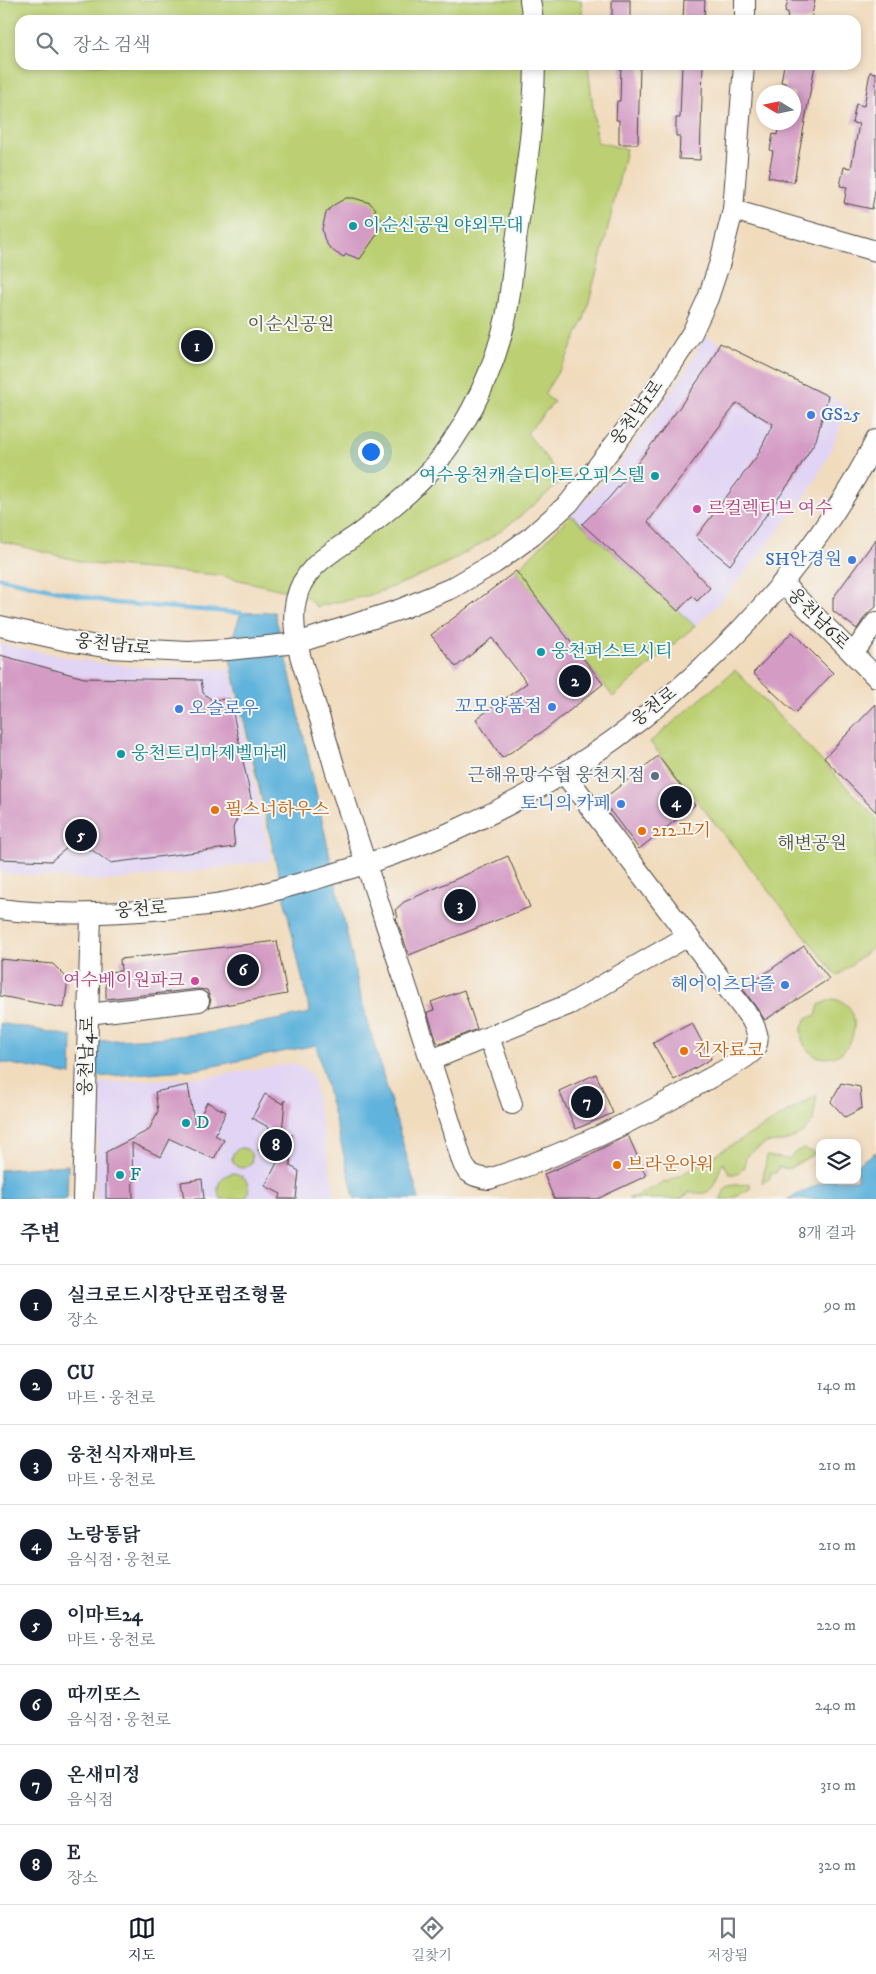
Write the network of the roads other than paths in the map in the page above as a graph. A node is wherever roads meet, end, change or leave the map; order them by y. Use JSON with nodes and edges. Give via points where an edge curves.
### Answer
{"nodes":[{"id":1,"x":530,"y":0,"type":"edge"},
{"id":2,"x":745,"y":0,"type":"edge"},
{"id":3,"x":532,"y":15,"type":"edge"},
{"id":4,"x":745,"y":15,"type":"edge"},
{"id":5,"x":535,"y":70,"type":"edge"},
{"id":6,"x":744,"y":70,"type":"edge"},
{"id":7,"x":733,"y":210,"type":"junction"},
{"id":8,"x":876,"y":251,"type":"edge"},
{"id":9,"x":876,"y":440,"type":"edge"},
{"id":10,"x":782,"y":583,"type":"junction"},
{"id":11,"x":876,"y":622,"type":"edge"},
{"id":12,"x":0,"y":626,"type":"edge"},
{"id":13,"x":292,"y":644,"type":"junction"},
{"id":14,"x":853,"y":654,"type":"junction"},
{"id":15,"x":876,"y":677,"type":"edge"},
{"id":16,"x":564,"y":773,"type":"junction"},
{"id":17,"x":356,"y":867,"type":"junction"},
{"id":18,"x":0,"y":908,"type":"edge"},
{"id":19,"x":91,"y":914,"type":"junction"},
{"id":20,"x":688,"y":936,"type":"junction"},
{"id":21,"x":199,"y":1001,"type":"dead end"},
{"id":22,"x":88,"y":1014,"type":"junction"},
{"id":23,"x":489,"y":1037,"type":"junction"},
{"id":24,"x":431,"y":1060,"type":"junction"},
{"id":25,"x":512,"y":1104,"type":"dead end"},
{"id":26,"x":82,"y":1199,"type":"edge"}],
"edges":[{"from":1,"to":3,"type":"street"},
{"from":2,"to":4,"type":"street"},
{"from":5,"to":13,"type":"street","via":[[533,115],[506,317],[476,402],[439,460],[410,491],[368,528],[319,561],[304,578],[296,596]]},
{"from":6,"to":7,"type":"street","name":"웅천남1로"},
{"from":7,"to":8,"type":"street"},
{"from":7,"to":13,"type":"street","name":"웅천남1로","via":[[720,262],[692,333],[649,400],[569,503],[495,563],[452,588],[401,609]]},
{"from":9,"to":10,"type":"street","name":"웅천로","via":[[837,507]]},
{"from":10,"to":14,"type":"street","name":"웅천남6로"},
{"from":10,"to":16,"type":"street","name":"웅천로","via":[[718,652],[671,695]]},
{"from":11,"to":14,"type":"street"},
{"from":12,"to":13,"type":"street","name":"웅천남1로","via":[[110,648],[188,652]]},
{"from":13,"to":17,"type":"street"},
{"from":14,"to":15,"type":"street","name":"웅천남6로"},
{"from":16,"to":17,"type":"street","name":"웅천로","via":[[459,829]]},
{"from":16,"to":20,"type":"street"},
{"from":17,"to":19,"type":"street","name":"웅천로","via":[[221,903]]},
{"from":17,"to":24,"type":"street"},
{"from":18,"to":19,"type":"street","name":"웅천로"},
{"from":19,"to":22,"type":"street","name":"웅천남4로"},
{"from":20,"to":23,"type":"street","via":[[570,1004]]},
{"from":20,"to":24,"type":"street","via":[[758,1033],[752,1051],[662,1105],[556,1154],[488,1180],[471,1175],[464,1168]]},
{"from":21,"to":22,"type":"street"},
{"from":22,"to":26,"type":"street","name":"웅천남4로"},
{"from":23,"to":24,"type":"street"},
{"from":23,"to":25,"type":"street"}]}
